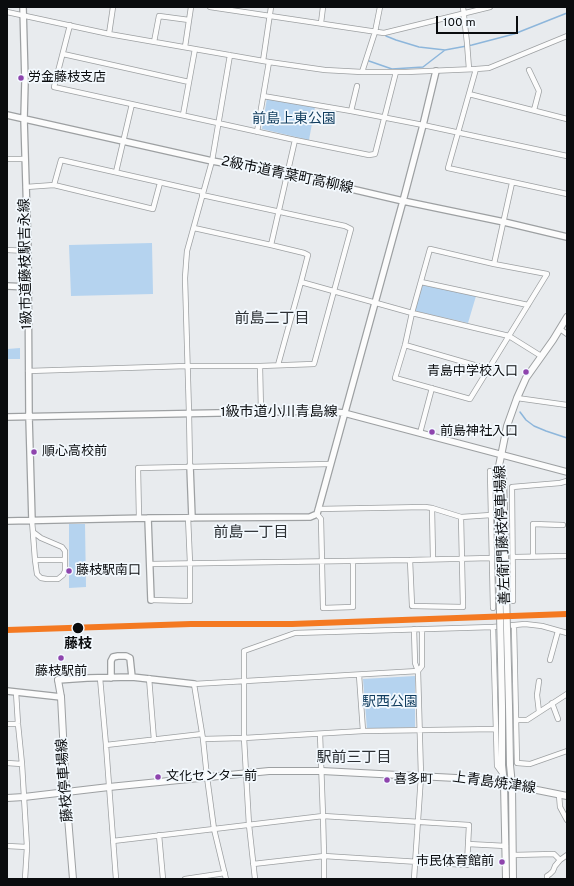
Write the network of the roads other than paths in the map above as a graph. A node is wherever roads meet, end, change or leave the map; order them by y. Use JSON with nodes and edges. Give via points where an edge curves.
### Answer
{"nodes":[{"id":1,"x":24,"y":7,"type":"edge"},
{"id":2,"x":113,"y":7,"type":"edge"},
{"id":3,"x":191,"y":7,"type":"edge"},
{"id":4,"x":210,"y":7,"type":"edge"},
{"id":5,"x":271,"y":7,"type":"edge"},
{"id":6,"x":323,"y":7,"type":"edge"},
{"id":7,"x":380,"y":7,"type":"edge"},
{"id":8,"x":463,"y":7,"type":"edge"},
{"id":9,"x":490,"y":7,"type":"edge"},
{"id":10,"x":7,"y":12,"type":"edge"},
{"id":11,"x":464,"y":13,"type":"junction"},
{"id":12,"x":23,"y":16,"type":"junction"},
{"id":13,"x":269,"y":16,"type":"junction"},
{"id":14,"x":189,"y":20,"type":"junction"},
{"id":15,"x":321,"y":24,"type":"junction"},
{"id":16,"x":70,"y":26,"type":"junction"},
{"id":17,"x":375,"y":32,"type":"junction"},
{"id":18,"x":109,"y":34,"type":"junction"},
{"id":19,"x":567,"y":36,"type":"edge"},
{"id":20,"x":154,"y":42,"type":"junction"},
{"id":21,"x":185,"y":47,"type":"junction"},
{"id":22,"x":195,"y":49,"type":"junction"},
{"id":23,"x":63,"y":54,"type":"junction"},
{"id":24,"x":230,"y":55,"type":"junction"},
{"id":25,"x":266,"y":62,"type":"junction"},
{"id":26,"x":469,"y":69,"type":"junction"},
{"id":27,"x":476,"y":69,"type":"junction"},
{"id":28,"x":529,"y":70,"type":"dead end"},
{"id":29,"x":436,"y":71,"type":"junction"},
{"id":30,"x":362,"y":72,"type":"junction"},
{"id":31,"x":396,"y":72,"type":"junction"},
{"id":32,"x":189,"y":82,"type":"junction"},
{"id":33,"x":356,"y":86,"type":"dead end"},
{"id":34,"x":469,"y":94,"type":"junction"},
{"id":35,"x":263,"y":96,"type":"junction"},
{"id":36,"x":132,"y":104,"type":"junction"},
{"id":37,"x":534,"y":110,"type":"junction"},
{"id":38,"x":351,"y":111,"type":"junction"},
{"id":39,"x":7,"y":115,"type":"edge"},
{"id":40,"x":183,"y":115,"type":"junction"},
{"id":41,"x":384,"y":117,"type":"junction"},
{"id":42,"x":24,"y":119,"type":"junction"},
{"id":43,"x":567,"y":119,"type":"edge"},
{"id":44,"x":219,"y":123,"type":"junction"},
{"id":45,"x":423,"y":125,"type":"junction"},
{"id":46,"x":257,"y":132,"type":"junction"},
{"id":47,"x":458,"y":132,"type":"junction"},
{"id":48,"x":123,"y":140,"type":"junction"},
{"id":49,"x":295,"y":140,"type":"junction"},
{"id":50,"x":567,"y":156,"type":"edge"},
{"id":51,"x":7,"y":159,"type":"edge"},
{"id":52,"x":25,"y":159,"type":"junction"},
{"id":53,"x":212,"y":161,"type":"junction"},
{"id":54,"x":116,"y":172,"type":"junction"},
{"id":55,"x":287,"y":174,"type":"junction"},
{"id":56,"x":160,"y":182,"type":"junction"},
{"id":57,"x":512,"y":183,"type":"junction"},
{"id":58,"x":54,"y":185,"type":"junction"},
{"id":59,"x":26,"y":187,"type":"junction"},
{"id":60,"x":203,"y":193,"type":"junction"},
{"id":61,"x":567,"y":194,"type":"edge"},
{"id":62,"x":403,"y":201,"type":"junction"},
{"id":63,"x":278,"y":211,"type":"junction"},
{"id":64,"x":504,"y":222,"type":"junction"},
{"id":65,"x":194,"y":228,"type":"junction"},
{"id":66,"x":567,"y":237,"type":"edge"},
{"id":67,"x":271,"y":245,"type":"junction"},
{"id":68,"x":7,"y":250,"type":"edge"},
{"id":69,"x":28,"y":251,"type":"junction"},
{"id":70,"x":494,"y":264,"type":"junction"},
{"id":71,"x":301,"y":282,"type":"junction"},
{"id":72,"x":421,"y":282,"type":"junction"},
{"id":73,"x":7,"y":286,"type":"edge"},
{"id":74,"x":28,"y":287,"type":"junction"},
{"id":75,"x":334,"y":291,"type":"junction"},
{"id":76,"x":374,"y":303,"type":"junction"},
{"id":77,"x":528,"y":305,"type":"junction"},
{"id":78,"x":412,"y":313,"type":"junction"},
{"id":79,"x":567,"y":317,"type":"edge"},
{"id":80,"x":560,"y":329,"type":"junction"},
{"id":81,"x":567,"y":334,"type":"edge"},
{"id":82,"x":509,"y":336,"type":"junction"},
{"id":83,"x":405,"y":346,"type":"junction"},
{"id":84,"x":541,"y":356,"type":"junction"},
{"id":85,"x":278,"y":365,"type":"junction"},
{"id":86,"x":187,"y":366,"type":"junction"},
{"id":87,"x":260,"y":366,"type":"junction"},
{"id":88,"x":488,"y":369,"type":"junction"},
{"id":89,"x":28,"y":371,"type":"junction"},
{"id":90,"x":432,"y":388,"type":"junction"},
{"id":91,"x":516,"y":398,"type":"junction"},
{"id":92,"x":567,"y":405,"type":"edge"},
{"id":93,"x":261,"y":412,"type":"junction"},
{"id":94,"x":189,"y":413,"type":"junction"},
{"id":95,"x":344,"y":413,"type":"junction"},
{"id":96,"x":7,"y":417,"type":"edge"},
{"id":97,"x":29,"y":417,"type":"junction"},
{"id":98,"x":420,"y":433,"type":"junction"},
{"id":99,"x":500,"y":454,"type":"junction"},
{"id":100,"x":330,"y":464,"type":"junction"},
{"id":101,"x":190,"y":466,"type":"junction"},
{"id":102,"x":490,"y":471,"type":"dead end"},
{"id":103,"x":567,"y":472,"type":"edge"},
{"id":104,"x":567,"y":480,"type":"edge"},
{"id":105,"x":432,"y":508,"type":"junction"},
{"id":106,"x":318,"y":511,"type":"junction"},
{"id":107,"x":491,"y":515,"type":"junction"},
{"id":108,"x":461,"y":516,"type":"junction"},
{"id":109,"x":139,"y":518,"type":"junction"},
{"id":110,"x":148,"y":518,"type":"junction"},
{"id":111,"x":190,"y":518,"type":"junction"},
{"id":112,"x":7,"y":521,"type":"edge"},
{"id":113,"x":32,"y":521,"type":"junction"},
{"id":114,"x":563,"y":524,"type":"dead end"},
{"id":115,"x":567,"y":556,"type":"edge"},
{"id":116,"x":515,"y":557,"type":"dead end"},
{"id":117,"x":533,"y":557,"type":"junction"},
{"id":118,"x":491,"y":558,"type":"junction"},
{"id":119,"x":433,"y":559,"type":"junction"},
{"id":120,"x":462,"y":559,"type":"junction"},
{"id":121,"x":35,"y":560,"type":"junction"},
{"id":122,"x":65,"y":560,"type":"junction"},
{"id":123,"x":410,"y":560,"type":"junction"},
{"id":124,"x":353,"y":561,"type":"junction"},
{"id":125,"x":321,"y":562,"type":"junction"},
{"id":126,"x":190,"y":563,"type":"junction"},
{"id":127,"x":150,"y":564,"type":"junction"},
{"id":128,"x":151,"y":600,"type":"joint"},
{"id":129,"x":513,"y":601,"type":"dead end"},
{"id":130,"x":493,"y":608,"type":"dead end"},
{"id":131,"x":514,"y":626,"type":"junction"},
{"id":132,"x":493,"y":627,"type":"junction"},
{"id":133,"x":414,"y":629,"type":"junction"},
{"id":134,"x":422,"y":629,"type":"junction"},
{"id":135,"x":558,"y":630,"type":"junction"},
{"id":136,"x":567,"y":633,"type":"edge"},
{"id":137,"x":550,"y":660,"type":"dead end"},
{"id":138,"x":418,"y":671,"type":"junction"},
{"id":139,"x":359,"y":675,"type":"junction"},
{"id":140,"x":132,"y":677,"type":"junction"},
{"id":141,"x":100,"y":678,"type":"junction"},
{"id":142,"x":111,"y":678,"type":"junction"},
{"id":143,"x":149,"y":678,"type":"junction"},
{"id":144,"x":58,"y":680,"type":"joint"},
{"id":145,"x":244,"y":681,"type":"junction"},
{"id":146,"x":539,"y":681,"type":"dead end"},
{"id":147,"x":194,"y":684,"type":"junction"},
{"id":148,"x":7,"y":691,"type":"edge"},
{"id":149,"x":16,"y":692,"type":"junction"},
{"id":150,"x":567,"y":694,"type":"edge"},
{"id":151,"x":61,"y":697,"type":"junction"},
{"id":152,"x":552,"y":703,"type":"junction"},
{"id":153,"x":505,"y":706,"type":"junction"},
{"id":154,"x":538,"y":712,"type":"junction"},
{"id":155,"x":558,"y":719,"type":"dead end"},
{"id":156,"x":516,"y":720,"type":"junction"},
{"id":157,"x":7,"y":724,"type":"edge"},
{"id":158,"x":18,"y":724,"type":"junction"},
{"id":159,"x":496,"y":729,"type":"junction"},
{"id":160,"x":420,"y":730,"type":"junction"},
{"id":161,"x":363,"y":731,"type":"junction"},
{"id":162,"x":320,"y":734,"type":"junction"},
{"id":163,"x":203,"y":737,"type":"junction"},
{"id":164,"x":244,"y":738,"type":"junction"},
{"id":165,"x":154,"y":740,"type":"junction"},
{"id":166,"x":106,"y":745,"type":"junction"},
{"id":167,"x":567,"y":751,"type":"edge"},
{"id":168,"x":7,"y":763,"type":"edge"},
{"id":169,"x":22,"y":764,"type":"junction"},
{"id":170,"x":322,"y":771,"type":"junction"},
{"id":171,"x":246,"y":773,"type":"junction"},
{"id":172,"x":503,"y":775,"type":"junction"},
{"id":173,"x":421,"y":776,"type":"junction"},
{"id":174,"x":207,"y":777,"type":"junction"},
{"id":175,"x":504,"y":784,"type":"junction"},
{"id":176,"x":512,"y":785,"type":"junction"},
{"id":177,"x":109,"y":787,"type":"junction"},
{"id":178,"x":66,"y":793,"type":"junction"},
{"id":179,"x":559,"y":795,"type":"junction"},
{"id":180,"x":567,"y":796,"type":"edge"},
{"id":181,"x":24,"y":797,"type":"junction"},
{"id":182,"x":7,"y":798,"type":"edge"},
{"id":183,"x":323,"y":816,"type":"junction"},
{"id":184,"x":567,"y":820,"type":"edge"},
{"id":185,"x":418,"y":821,"type":"junction"},
{"id":186,"x":250,"y":825,"type":"junction"},
{"id":187,"x":214,"y":829,"type":"junction"},
{"id":188,"x":159,"y":836,"type":"junction"},
{"id":189,"x":113,"y":841,"type":"junction"},
{"id":190,"x":468,"y":844,"type":"junction"},
{"id":191,"x":7,"y":846,"type":"edge"},
{"id":192,"x":506,"y":846,"type":"junction"},
{"id":193,"x":27,"y":847,"type":"junction"},
{"id":194,"x":513,"y":855,"type":"junction"},
{"id":195,"x":567,"y":855,"type":"edge"},
{"id":196,"x":324,"y":856,"type":"junction"},
{"id":197,"x":560,"y":860,"type":"junction"},
{"id":198,"x":416,"y":861,"type":"junction"},
{"id":199,"x":253,"y":864,"type":"junction"},
{"id":200,"x":225,"y":873,"type":"junction"},
{"id":201,"x":25,"y":879,"type":"edge"},
{"id":202,"x":73,"y":879,"type":"edge"},
{"id":203,"x":116,"y":879,"type":"edge"},
{"id":204,"x":163,"y":879,"type":"edge"},
{"id":205,"x":185,"y":879,"type":"edge"},
{"id":206,"x":226,"y":879,"type":"edge"},
{"id":207,"x":255,"y":879,"type":"edge"},
{"id":208,"x":324,"y":879,"type":"edge"},
{"id":209,"x":414,"y":879,"type":"edge"},
{"id":210,"x":506,"y":879,"type":"edge"},
{"id":211,"x":513,"y":879,"type":"edge"},
{"id":212,"x":547,"y":879,"type":"edge"}],
"edges":[{"from":1,"to":12,"type":"street","name":"1級市道藤枝駅吉永線"},
{"from":2,"to":18,"type":"street"},
{"from":3,"to":14,"type":"street"},
{"from":4,"to":13,"type":"street"},
{"from":5,"to":13,"type":"street"},
{"from":6,"to":15,"type":"street"},
{"from":7,"to":17,"type":"street"},
{"from":8,"to":11,"type":"street"},
{"from":9,"to":11,"type":"street"},
{"from":10,"to":12,"type":"street"},
{"from":11,"to":17,"type":"street","via":[[384,33]]},
{"from":11,"to":26,"type":"street"},
{"from":12,"to":16,"type":"street"},
{"from":12,"to":42,"type":"street","name":"1級市道藤枝駅吉永線"},
{"from":13,"to":15,"type":"street"},
{"from":13,"to":25,"type":"street"},
{"from":14,"to":20,"type":"street","via":[[159,16]]},
{"from":14,"to":21,"type":"street"},
{"from":15,"to":17,"type":"street"},
{"from":16,"to":18,"type":"street"},
{"from":16,"to":23,"type":"street"},
{"from":17,"to":30,"type":"street"},
{"from":18,"to":20,"type":"street"},
{"from":19,"to":27,"type":"street","via":[[489,68]]},
{"from":20,"to":21,"type":"street"},
{"from":21,"to":22,"type":"street"},
{"from":22,"to":24,"type":"street"},
{"from":22,"to":32,"type":"street"},
{"from":23,"to":32,"type":"street"},
{"from":23,"to":36,"type":"street","via":[[54,87]]},
{"from":24,"to":25,"type":"street"},
{"from":24,"to":44,"type":"street"},
{"from":25,"to":30,"type":"street"},
{"from":25,"to":35,"type":"street"},
{"from":26,"to":27,"type":"street"},
{"from":26,"to":29,"type":"street"},
{"from":27,"to":34,"type":"street"},
{"from":28,"to":37,"type":"street","via":[[539,92]]},
{"from":29,"to":31,"type":"street"},
{"from":29,"to":45,"type":"street"},
{"from":30,"to":31,"type":"street"},
{"from":31,"to":41,"type":"street"},
{"from":32,"to":40,"type":"street"},
{"from":33,"to":38,"type":"street"},
{"from":34,"to":37,"type":"street"},
{"from":34,"to":47,"type":"street"},
{"from":35,"to":38,"type":"street"},
{"from":35,"to":46,"type":"street"},
{"from":36,"to":40,"type":"street"},
{"from":36,"to":48,"type":"street"},
{"from":37,"to":43,"type":"street"},
{"from":38,"to":41,"type":"street"},
{"from":39,"to":42,"type":"street","name":"2級市道青葉町高柳線"},
{"from":40,"to":44,"type":"street"},
{"from":41,"to":45,"type":"street"},
{"from":41,"to":49,"type":"street","via":[[375,154],[369,155]]},
{"from":42,"to":48,"type":"street","name":"2級市道青葉町高柳線"},
{"from":42,"to":52,"type":"street","name":"1級市道藤枝駅吉永線"},
{"from":44,"to":46,"type":"street"},
{"from":44,"to":53,"type":"street"},
{"from":45,"to":47,"type":"street"},
{"from":45,"to":62,"type":"street"},
{"from":46,"to":49,"type":"street"},
{"from":47,"to":50,"type":"street"},
{"from":47,"to":57,"type":"street","via":[[448,168]]},
{"from":48,"to":53,"type":"street","name":"2級市道青葉町高柳線"},
{"from":48,"to":54,"type":"street"},
{"from":49,"to":55,"type":"street"},
{"from":51,"to":52,"type":"street"},
{"from":52,"to":59,"type":"street","name":"1級市道藤枝駅吉永線"},
{"from":53,"to":55,"type":"street","name":"2級市道青葉町高柳線"},
{"from":53,"to":60,"type":"street"},
{"from":54,"to":56,"type":"street"},
{"from":54,"to":58,"type":"street","via":[[61,160]]},
{"from":55,"to":62,"type":"street","name":"2級市道青葉町高柳線"},
{"from":55,"to":63,"type":"street"},
{"from":56,"to":58,"type":"street","via":[[153,209]]},
{"from":56,"to":60,"type":"street"},
{"from":57,"to":61,"type":"street"},
{"from":57,"to":64,"type":"street"},
{"from":58,"to":59,"type":"street"},
{"from":59,"to":69,"type":"street","name":"1級市道藤枝駅吉永線"},
{"from":60,"to":63,"type":"street"},
{"from":60,"to":65,"type":"street"},
{"from":62,"to":64,"type":"street","name":"2級市道青葉町高柳線"},
{"from":62,"to":76,"type":"street"},
{"from":63,"to":67,"type":"street"},
{"from":63,"to":75,"type":"street","via":[[351,229]]},
{"from":64,"to":66,"type":"street","name":"2級市道青葉町高柳線"},
{"from":64,"to":70,"type":"street"},
{"from":65,"to":67,"type":"street"},
{"from":65,"to":86,"type":"street","via":[[187,251],[185,278]]},
{"from":67,"to":71,"type":"street","via":[[308,255]]},
{"from":68,"to":69,"type":"street"},
{"from":69,"to":74,"type":"street","name":"1級市道藤枝駅吉永線"},
{"from":70,"to":72,"type":"street","via":[[430,249]]},
{"from":70,"to":77,"type":"street","via":[[547,274]]},
{"from":71,"to":75,"type":"street"},
{"from":71,"to":85,"type":"street"},
{"from":72,"to":77,"type":"street"},
{"from":72,"to":78,"type":"street"},
{"from":73,"to":74,"type":"street"},
{"from":74,"to":89,"type":"street","name":"1級市道藤枝駅吉永線"},
{"from":75,"to":76,"type":"street"},
{"from":75,"to":85,"type":"street","via":[[314,364]]},
{"from":76,"to":78,"type":"street"},
{"from":76,"to":95,"type":"street"},
{"from":77,"to":82,"type":"street"},
{"from":78,"to":82,"type":"street"},
{"from":78,"to":83,"type":"street"},
{"from":79,"to":80,"type":"main road","name":"善左衛門藤枝停車場線"},
{"from":80,"to":81,"type":"street"},
{"from":80,"to":84,"type":"main road","name":"善左衛門藤枝停車場線"},
{"from":82,"to":84,"type":"street"},
{"from":82,"to":88,"type":"street"},
{"from":83,"to":88,"type":"street"},
{"from":83,"to":90,"type":"street","via":[[395,378]]},
{"from":84,"to":91,"type":"main road","name":"善左衛門藤枝停車場線"},
{"from":85,"to":87,"type":"street"},
{"from":86,"to":87,"type":"street"},
{"from":86,"to":89,"type":"street"},
{"from":86,"to":94,"type":"street"},
{"from":87,"to":93,"type":"street"},
{"from":88,"to":90,"type":"street","via":[[470,399]]},
{"from":89,"to":97,"type":"street","name":"1級市道藤枝駅吉永線"},
{"from":90,"to":98,"type":"street"},
{"from":91,"to":92,"type":"street"},
{"from":91,"to":99,"type":"main road","name":"善左衛門藤枝停車場線"},
{"from":93,"to":94,"type":"street","name":"1級市道小川青島線"},
{"from":93,"to":95,"type":"street","name":"1級市道小川青島線"},
{"from":94,"to":97,"type":"street","name":"1級市道小川青島線"},
{"from":94,"to":101,"type":"street"},
{"from":95,"to":98,"type":"street","name":"1級市道小川青島線"},
{"from":95,"to":100,"type":"street"},
{"from":96,"to":97,"type":"street","name":"1級市道小川青島線"},
{"from":97,"to":113,"type":"street","name":"1級市道藤枝駅吉永線"},
{"from":98,"to":99,"type":"street","name":"1級市道小川青島線"},
{"from":99,"to":103,"type":"street","name":"1級市道小川青島線"},
{"from":99,"to":153,"type":"main road","name":"善左衛門藤枝停車場線","bridge":true},
{"from":100,"to":101,"type":"street"},
{"from":100,"to":106,"type":"street"},
{"from":101,"to":109,"type":"street","via":[[138,468]]},
{"from":101,"to":111,"type":"street"},
{"from":102,"to":107,"type":"street"},
{"from":104,"to":129,"type":"street","via":[[560,483],[512,487]]},
{"from":105,"to":106,"type":"street"},
{"from":105,"to":108,"type":"street"},
{"from":105,"to":119,"type":"street"},
{"from":106,"to":111,"type":"street","via":[[310,517]]},
{"from":106,"to":125,"type":"street"},
{"from":107,"to":108,"type":"street"},
{"from":107,"to":118,"type":"street"},
{"from":108,"to":120,"type":"street"},
{"from":109,"to":110,"type":"street"},
{"from":109,"to":113,"type":"street"},
{"from":110,"to":111,"type":"street"},
{"from":110,"to":127,"type":"street"},
{"from":111,"to":126,"type":"street"},
{"from":112,"to":113,"type":"street"},
{"from":113,"to":121,"type":"street","name":"1級市道藤枝駅吉永線"},
{"from":113,"to":122,"type":"street","name":"1級市道藤枝駅吉永線","via":[[33,532],[62,547],[65,551]]},
{"from":114,"to":117,"type":"street","via":[[533,524]]},
{"from":115,"to":117,"type":"street"},
{"from":116,"to":117,"type":"street"},
{"from":118,"to":120,"type":"street"},
{"from":118,"to":130,"type":"street"},
{"from":119,"to":120,"type":"street"},
{"from":119,"to":123,"type":"street"},
{"from":120,"to":123,"type":"street","via":[[463,608],[412,606]]},
{"from":121,"to":122,"type":"street"},
{"from":121,"to":122,"type":"street","name":"1級市道藤枝駅吉永線","via":[[37,574],[41,578],[52,580],[63,575]]},
{"from":123,"to":124,"type":"street"},
{"from":124,"to":125,"type":"street"},
{"from":124,"to":125,"type":"street","via":[[354,607],[323,608]]},
{"from":125,"to":126,"type":"street"},
{"from":126,"to":127,"type":"street"},
{"from":126,"to":128,"type":"street","via":[[190,601]]},
{"from":127,"to":128,"type":"street"},
{"from":131,"to":132,"type":"street"},
{"from":131,"to":135,"type":"street","via":[[526,624]]},
{"from":131,"to":156,"type":"street"},
{"from":132,"to":134,"type":"street"},
{"from":132,"to":159,"type":"street"},
{"from":133,"to":134,"type":"street"},
{"from":133,"to":138,"type":"street"},
{"from":133,"to":145,"type":"street","via":[[295,633],[244,651]]},
{"from":134,"to":138,"type":"street","via":[[422,666]]},
{"from":135,"to":136,"type":"street"},
{"from":135,"to":137,"type":"street"},
{"from":138,"to":139,"type":"street"},
{"from":138,"to":160,"type":"street"},
{"from":139,"to":145,"type":"street"},
{"from":139,"to":161,"type":"street"},
{"from":140,"to":142,"type":"street"},
{"from":140,"to":142,"type":"street","via":[[130,658],[118,656],[113,657],[111,661]]},
{"from":140,"to":143,"type":"street"},
{"from":141,"to":142,"type":"street"},
{"from":141,"to":144,"type":"street"},
{"from":141,"to":166,"type":"street"},
{"from":143,"to":147,"type":"street"},
{"from":143,"to":165,"type":"street"},
{"from":144,"to":151,"type":"main road","name":"藤枝停車場線"},
{"from":145,"to":147,"type":"street"},
{"from":145,"to":164,"type":"street"},
{"from":146,"to":154,"type":"street"},
{"from":147,"to":163,"type":"street"},
{"from":148,"to":149,"type":"street"},
{"from":149,"to":151,"type":"street"},
{"from":149,"to":158,"type":"street"},
{"from":150,"to":152,"type":"street"},
{"from":151,"to":178,"type":"main road","name":"藤枝停車場線"},
{"from":152,"to":154,"type":"street"},
{"from":152,"to":155,"type":"street"},
{"from":153,"to":172,"type":"main road","name":"善左衛門藤枝停車場線"},
{"from":153,"to":176,"type":"main road","name":"善左衛門藤枝停車場線"},
{"from":154,"to":156,"type":"street","via":[[527,720]]},
{"from":156,"to":167,"type":"street","via":[[517,764],[530,764]]},
{"from":157,"to":158,"type":"street"},
{"from":158,"to":169,"type":"street"},
{"from":159,"to":160,"type":"street"},
{"from":159,"to":172,"type":"street","via":[[497,766]]},
{"from":160,"to":161,"type":"street"},
{"from":160,"to":173,"type":"street"},
{"from":161,"to":162,"type":"street"},
{"from":162,"to":164,"type":"street"},
{"from":162,"to":170,"type":"street"},
{"from":163,"to":164,"type":"street"},
{"from":163,"to":165,"type":"street"},
{"from":163,"to":174,"type":"street"},
{"from":164,"to":171,"type":"street"},
{"from":165,"to":166,"type":"street"},
{"from":166,"to":177,"type":"street"},
{"from":168,"to":169,"type":"street"},
{"from":169,"to":181,"type":"street"},
{"from":170,"to":171,"type":"main road","name":"上青島焼津線"},
{"from":170,"to":173,"type":"main road","name":"上青島焼津線"},
{"from":170,"to":183,"type":"street"},
{"from":171,"to":174,"type":"main road","name":"上青島焼津線"},
{"from":171,"to":186,"type":"street"},
{"from":172,"to":175,"type":"main road","name":"善左衛門藤枝停車場線"},
{"from":173,"to":175,"type":"main road","name":"上青島焼津線","via":[[475,779]]},
{"from":173,"to":185,"type":"street"},
{"from":174,"to":177,"type":"main road","name":"上青島焼津線"},
{"from":174,"to":187,"type":"street"},
{"from":175,"to":176,"type":"main road","name":"上青島焼津線"},
{"from":175,"to":192,"type":"main road","name":"善左衛門藤枝停車場線"},
{"from":176,"to":179,"type":"main road","name":"上青島焼津線"},
{"from":176,"to":194,"type":"main road","name":"善左衛門藤枝停車場線"},
{"from":177,"to":178,"type":"main road","name":"上青島焼津線"},
{"from":177,"to":189,"type":"street"},
{"from":178,"to":181,"type":"main road","name":"上青島焼津線"},
{"from":178,"to":202,"type":"main road","name":"藤枝停車場線"},
{"from":179,"to":180,"type":"main road","name":"上青島焼津線"},
{"from":179,"to":184,"type":"street","via":[[560,807]]},
{"from":181,"to":182,"type":"main road","name":"上青島焼津線"},
{"from":181,"to":193,"type":"street"},
{"from":183,"to":185,"type":"street"},
{"from":183,"to":186,"type":"street"},
{"from":183,"to":196,"type":"street"},
{"from":185,"to":190,"type":"street","via":[[469,825]]},
{"from":185,"to":198,"type":"street"},
{"from":186,"to":187,"type":"street"},
{"from":186,"to":199,"type":"street"},
{"from":187,"to":188,"type":"street"},
{"from":187,"to":200,"type":"street"},
{"from":188,"to":189,"type":"street"},
{"from":188,"to":204,"type":"street"},
{"from":189,"to":203,"type":"street"},
{"from":190,"to":192,"type":"street"},
{"from":190,"to":198,"type":"street","via":[[467,865]]},
{"from":191,"to":193,"type":"street"},
{"from":192,"to":210,"type":"main road","name":"善左衛門藤枝停車場線"},
{"from":193,"to":201,"type":"street"},
{"from":194,"to":197,"type":"street","via":[[554,854]]},
{"from":194,"to":211,"type":"main road","name":"善左衛門藤枝停車場線"},
{"from":195,"to":197,"type":"street"},
{"from":196,"to":198,"type":"street"},
{"from":196,"to":199,"type":"street"},
{"from":196,"to":208,"type":"street"},
{"from":197,"to":212,"type":"street"},
{"from":198,"to":209,"type":"street"},
{"from":199,"to":207,"type":"street"},
{"from":200,"to":205,"type":"street"},
{"from":200,"to":206,"type":"street"}]}
